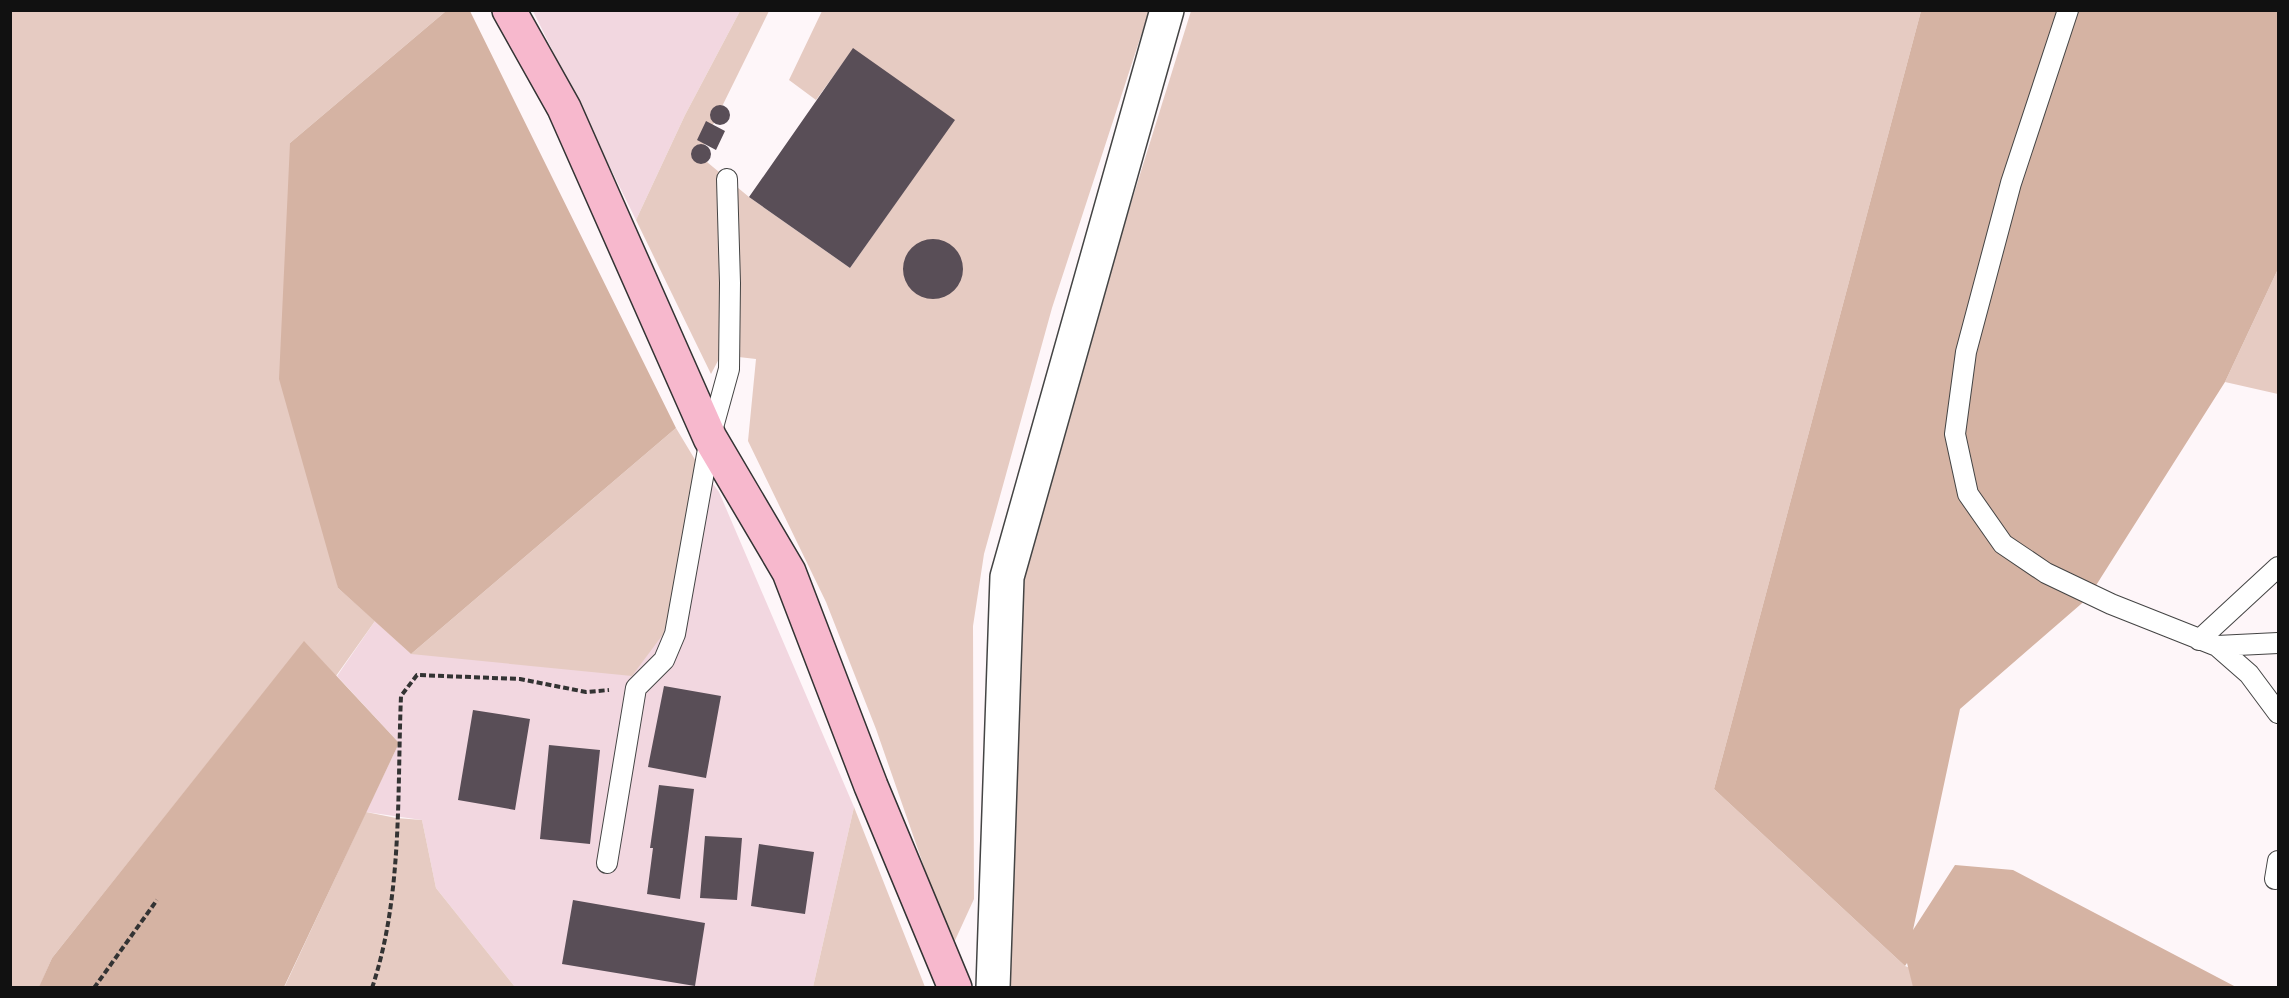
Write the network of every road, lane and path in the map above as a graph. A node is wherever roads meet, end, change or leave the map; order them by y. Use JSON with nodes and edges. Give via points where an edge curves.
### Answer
{"nodes":[{"id":1,"x":508,"y":10,"type":"edge"},
{"id":2,"x":1167,"y":10,"type":"edge"},
{"id":3,"x":2068,"y":10,"type":"edge"},
{"id":4,"x":727,"y":179,"type":"dead end"},
{"id":5,"x":710,"y":438,"type":"junction"},
{"id":6,"x":2278,"y":567,"type":"edge"},
{"id":7,"x":2208,"y":643,"type":"junction"},
{"id":8,"x":2278,"y":643,"type":"edge"},
{"id":9,"x":636,"y":688,"type":"junction"},
{"id":10,"x":2278,"y":713,"type":"edge"},
{"id":11,"x":607,"y":862,"type":"dead end"},
{"id":12,"x":157,"y":900,"type":"dead end"},
{"id":13,"x":93,"y":987,"type":"edge"},
{"id":14,"x":372,"y":987,"type":"edge"},
{"id":15,"x":955,"y":987,"type":"edge"},
{"id":16,"x":993,"y":987,"type":"edge"}],
"edges":[{"from":1,"to":5,"type":"street","via":[[564,108]]},
{"from":2,"to":16,"type":"street","via":[[1007,577]]},
{"from":3,"to":7,"type":"lane","via":[[2012,183],[1966,352],[1955,434],[1968,494],[2003,544],[2046,573],[2110,604]]},
{"from":4,"to":5,"type":"lane","via":[[729,369]]},
{"from":5,"to":9,"type":"lane","via":[[675,634],[664,660]]},
{"from":5,"to":15,"type":"street","via":[[789,572],[871,786]]},
{"from":6,"to":7,"type":"lane"},
{"from":7,"to":8,"type":"lane"},
{"from":7,"to":10,"type":"lane","via":[[2249,674]]},
{"from":9,"to":11,"type":"lane"},
{"from":9,"to":14,"type":"path","via":[[586,692],[520,679],[417,675],[401,696],[395,873],[381,958]]},
{"from":12,"to":13,"type":"path"}]}
